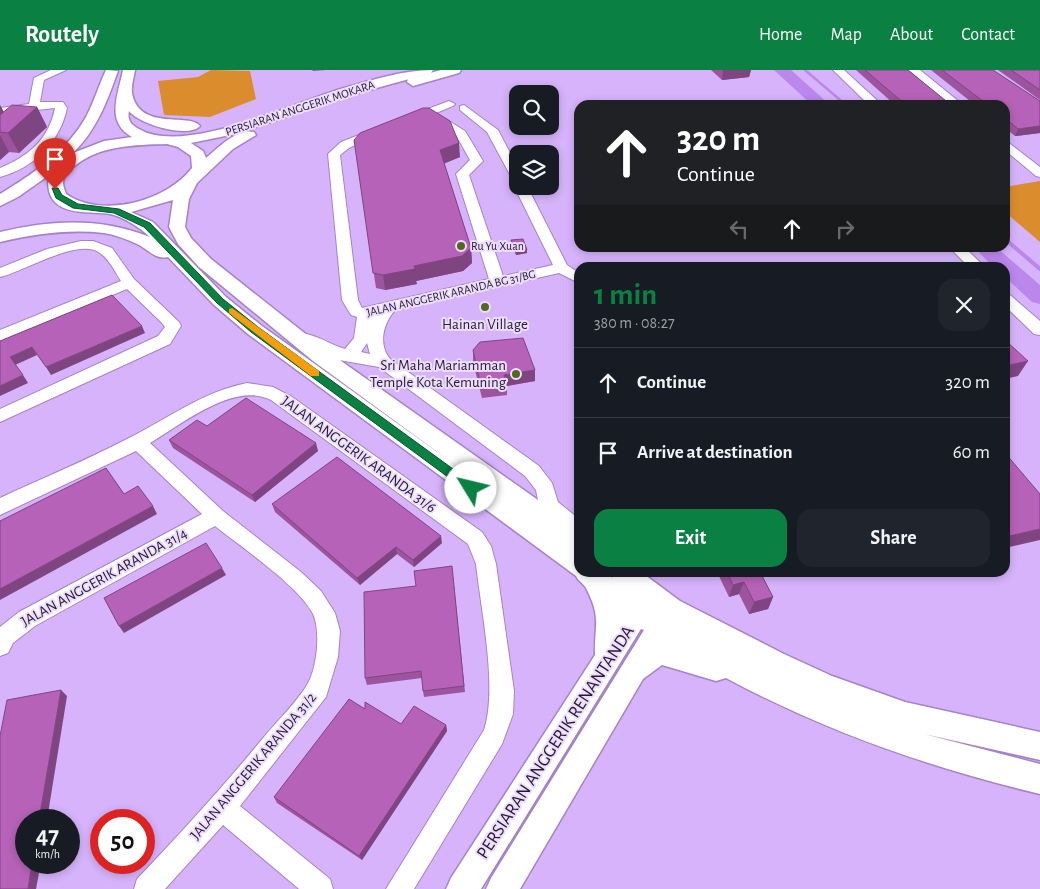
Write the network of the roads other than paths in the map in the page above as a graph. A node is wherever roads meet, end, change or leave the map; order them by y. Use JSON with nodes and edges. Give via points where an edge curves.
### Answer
{"nodes":[{"id":1,"x":61,"y":70,"type":"edge"},
{"id":2,"x":112,"y":70,"type":"edge"},
{"id":3,"x":129,"y":70,"type":"edge"},
{"id":4,"x":427,"y":70,"type":"edge"},
{"id":5,"x":455,"y":70,"type":"edge"},
{"id":6,"x":838,"y":70,"type":"edge"},
{"id":7,"x":913,"y":70,"type":"edge"},
{"id":8,"x":125,"y":92,"type":"junction"},
{"id":9,"x":340,"y":94,"type":"junction"},
{"id":10,"x":871,"y":100,"type":"edge"},
{"id":11,"x":951,"y":100,"type":"edge"},
{"id":12,"x":34,"y":104,"type":"junction"},
{"id":13,"x":0,"y":111,"type":"edge"},
{"id":14,"x":426,"y":112,"type":"junction"},
{"id":15,"x":148,"y":139,"type":"junction"},
{"id":16,"x":172,"y":141,"type":"junction"},
{"id":17,"x":1010,"y":148,"type":"edge"},
{"id":18,"x":76,"y":158,"type":"junction"},
{"id":19,"x":506,"y":158,"type":"junction"},
{"id":20,"x":477,"y":161,"type":"junction"},
{"id":21,"x":509,"y":164,"type":"edge"},
{"id":22,"x":1040,"y":172,"type":"edge"},
{"id":23,"x":0,"y":173,"type":"edge"},
{"id":24,"x":59,"y":174,"type":"junction"},
{"id":25,"x":194,"y":178,"type":"junction"},
{"id":26,"x":524,"y":195,"type":"edge"},
{"id":27,"x":0,"y":201,"type":"edge"},
{"id":28,"x":89,"y":210,"type":"junction"},
{"id":29,"x":116,"y":211,"type":"junction"},
{"id":30,"x":0,"y":212,"type":"edge"},
{"id":31,"x":0,"y":228,"type":"edge"},
{"id":32,"x":0,"y":237,"type":"edge"},
{"id":33,"x":961,"y":252,"type":"edge"},
{"id":34,"x":972,"y":262,"type":"edge"},
{"id":35,"x":561,"y":268,"type":"junction"},
{"id":36,"x":188,"y":270,"type":"junction"},
{"id":37,"x":0,"y":273,"type":"edge"},
{"id":38,"x":574,"y":275,"type":"edge"},
{"id":39,"x":497,"y":281,"type":"junction"},
{"id":40,"x":130,"y":283,"type":"junction"},
{"id":41,"x":1010,"y":303,"type":"edge"},
{"id":42,"x":390,"y":306,"type":"junction"},
{"id":43,"x":364,"y":313,"type":"junction"},
{"id":44,"x":1040,"y":330,"type":"edge"},
{"id":45,"x":292,"y":332,"type":"junction"},
{"id":46,"x":0,"y":336,"type":"edge"},
{"id":47,"x":345,"y":356,"type":"junction"},
{"id":48,"x":384,"y":363,"type":"junction"},
{"id":49,"x":0,"y":416,"type":"edge"},
{"id":50,"x":138,"y":442,"type":"junction"},
{"id":51,"x":0,"y":507,"type":"edge"},
{"id":52,"x":216,"y":516,"type":"junction"},
{"id":53,"x":574,"y":527,"type":"edge"},
{"id":54,"x":574,"y":538,"type":"edge"},
{"id":55,"x":574,"y":563,"type":"edge"},
{"id":56,"x":589,"y":577,"type":"edge"},
{"id":57,"x":595,"y":577,"type":"edge"},
{"id":58,"x":626,"y":577,"type":"edge"},
{"id":59,"x":654,"y":610,"type":"junction"},
{"id":60,"x":0,"y":646,"type":"edge"},
{"id":61,"x":619,"y":666,"type":"junction"},
{"id":62,"x":762,"y":684,"type":"junction"},
{"id":63,"x":1040,"y":746,"type":"edge"},
{"id":64,"x":1040,"y":779,"type":"edge"},
{"id":65,"x":222,"y":808,"type":"junction"},
{"id":66,"x":147,"y":889,"type":"edge"},
{"id":67,"x":320,"y":889,"type":"edge"},
{"id":68,"x":399,"y":889,"type":"edge"},
{"id":69,"x":462,"y":889,"type":"edge"},
{"id":70,"x":502,"y":889,"type":"edge"}],
"edges":[{"from":1,"to":12,"type":"street","via":[[39,78]]},
{"from":2,"to":18,"type":"main road","via":[[103,121]]},
{"from":2,"to":27,"type":"main road","via":[[91,122],[77,141]]},
{"from":3,"to":8,"type":"main road"},
{"from":4,"to":9,"type":"main road","name":"PERSIARAN ANGGERIK MOKARA"},
{"from":5,"to":25,"type":"main road","name":"PERSIARAN ANGGERIK MOKARA","via":[[313,111],[246,137],[222,150]]},
{"from":6,"to":10,"type":"street"},
{"from":7,"to":11,"type":"street"},
{"from":8,"to":9,"type":"main road","via":[[129,106],[147,119],[199,127],[231,123]]},
{"from":8,"to":15,"type":"main road","via":[[120,116],[122,122],[135,134]]},
{"from":9,"to":16,"type":"main road","name":"PERSIARAN ANGGERIK MOKARA","via":[[224,132]]},
{"from":12,"to":13,"type":"street"},
{"from":12,"to":23,"type":"street","via":[[61,106],[49,142],[26,161]]},
{"from":14,"to":19,"type":"street","name":"JALAN ANGGERIK ARANDA BG 31/BG","via":[[449,104],[454,108],[464,108],[492,130]]},
{"from":14,"to":20,"type":"street","via":[[461,133]]},
{"from":14,"to":43,"type":"street","name":"JALAN ANGGERIK ARANDA BG 31/BG","via":[[344,145],[334,154],[350,300],[356,312]]},
{"from":15,"to":16,"type":"main road"},
{"from":15,"to":18,"type":"main road","via":[[110,144]]},
{"from":16,"to":25,"type":"main road","via":[[198,154],[201,161]]},
{"from":17,"to":22,"type":"street"},
{"from":18,"to":24,"type":"main road"},
{"from":19,"to":20,"type":"street"},
{"from":19,"to":21,"type":"street"},
{"from":20,"to":39,"type":"street","via":[[462,174]]},
{"from":24,"to":28,"type":"main road","via":[[55,189],[59,196],[76,207]]},
{"from":24,"to":30,"type":"main road"},
{"from":25,"to":29,"type":"main road","via":[[170,196],[154,203]]},
{"from":25,"to":45,"type":"main road","via":[[181,199],[176,220],[179,233],[212,269]]},
{"from":26,"to":35,"type":"street"},
{"from":28,"to":29,"type":"main road"},
{"from":28,"to":31,"type":"main road","via":[[37,216]]},
{"from":29,"to":36,"type":"main road","via":[[147,225]]},
{"from":32,"to":36,"type":"main road","via":[[61,227],[113,231],[143,240]]},
{"from":33,"to":34,"type":"street"},
{"from":35,"to":38,"type":"street"},
{"from":35,"to":39,"type":"street","name":"JALAN ANGGERIK ARANDA BG 31/BG"},
{"from":36,"to":55,"type":"main road","via":[[255,330]]},
{"from":37,"to":40,"type":"street","via":[[72,246],[86,244],[108,252]]},
{"from":39,"to":42,"type":"street","name":"JALAN ANGGERIK ARANDA BG 31/BG"},
{"from":40,"to":46,"type":"street"},
{"from":40,"to":49,"type":"street","via":[[172,326],[164,340]]},
{"from":41,"to":44,"type":"street"},
{"from":42,"to":43,"type":"street","name":"JALAN ANGGERIK ARANDA BG 31/BG"},
{"from":42,"to":48,"type":"street","via":[[382,314],[376,332],[376,351]]},
{"from":43,"to":47,"type":"street","via":[[366,325],[361,343]]},
{"from":45,"to":47,"type":"street"},
{"from":45,"to":54,"type":"main road","via":[[354,381]]},
{"from":47,"to":48,"type":"street"},
{"from":48,"to":53,"type":"street","via":[[532,471],[545,488],[549,505]]},
{"from":50,"to":51,"type":"street","name":"JALAN ANGGERIK ARANDA 31/6"},
{"from":50,"to":52,"type":"street","name":"JALAN ANGGERIK ARANDA 31/2"},
{"from":50,"to":68,"type":"street","name":"JALAN ANGGERIK ARANDA 31/6","via":[[216,399],[246,389],[262,389],[286,401],[466,531],[481,546],[502,691],[501,714],[494,736]]},
{"from":52,"to":60,"type":"street","name":"JALAN ANGGERIK ARANDA 31/4","via":[[26,619],[5,636]]},
{"from":52,"to":65,"type":"street","name":"JALAN ANGGERIK ARANDA 31/2","via":[[314,597],[324,613],[328,631],[327,657],[318,689]]},
{"from":56,"to":61,"type":"main road","via":[[611,614]]},
{"from":57,"to":59,"type":"main road"},
{"from":58,"to":59,"type":"main road"},
{"from":59,"to":61,"type":"main road"},
{"from":59,"to":62,"type":"main road"},
{"from":59,"to":63,"type":"main road","via":[[825,686],[905,716]]},
{"from":61,"to":62,"type":"main road","via":[[662,653]]},
{"from":61,"to":69,"type":"main road","name":"PERSIARAN ANGGERIK RENANTANDA"},
{"from":61,"to":70,"type":"main road"},
{"from":62,"to":64,"type":"main road","via":[[884,736],[946,757]]},
{"from":65,"to":66,"type":"street","name":"JALAN ANGGERIK ARANDA 31/2"},
{"from":65,"to":67,"type":"street"}]}
